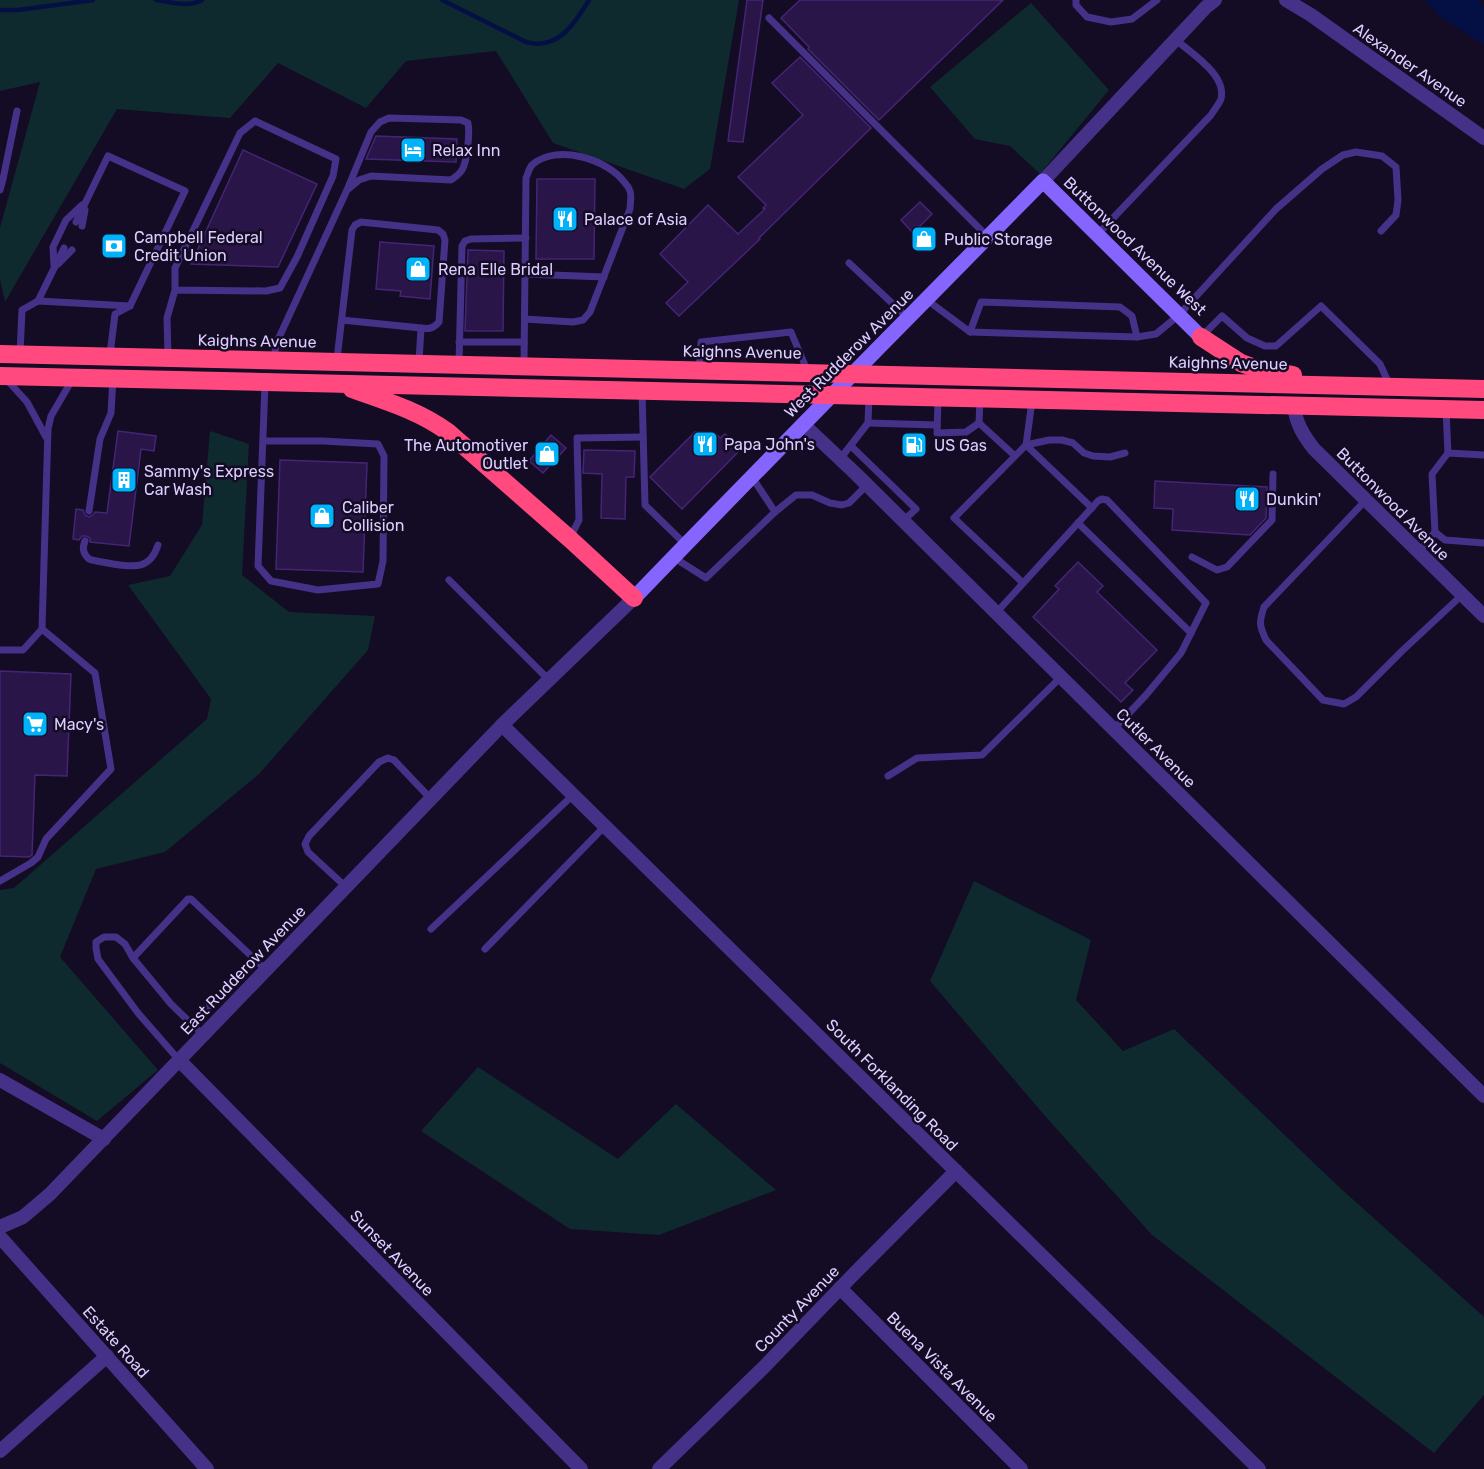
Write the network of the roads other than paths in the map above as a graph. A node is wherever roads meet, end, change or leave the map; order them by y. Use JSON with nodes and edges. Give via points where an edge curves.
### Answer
{"nodes":[{"id":1,"x":1076,"y":0,"type":"edge"},
{"id":2,"x":1156,"y":0,"type":"edge"},
{"id":3,"x":1215,"y":0,"type":"edge"},
{"id":4,"x":1286,"y":0,"type":"edge"},
{"id":5,"x":769,"y":18,"type":"dead end"},
{"id":6,"x":1176,"y":40,"type":"junction"},
{"id":7,"x":17,"y":111,"type":"dead end"},
{"id":8,"x":1484,"y":138,"type":"edge"},
{"id":9,"x":1043,"y":181,"type":"junction"},
{"id":10,"x":0,"y":190,"type":"edge"},
{"id":11,"x":347,"y":190,"type":"junction"},
{"id":12,"x":86,"y":202,"type":"junction"},
{"id":13,"x":79,"y":224,"type":"dead end"},
{"id":14,"x":1381,"y":231,"type":"dead end"},
{"id":15,"x":1097,"y":235,"type":"junction"},
{"id":16,"x":988,"y":237,"type":"junction"},
{"id":17,"x":526,"y":238,"type":"junction"},
{"id":18,"x":68,"y":249,"type":"dead end"},
{"id":19,"x":849,"y":263,"type":"dead end"},
{"id":20,"x":54,"y":268,"type":"junction"},
{"id":21,"x":525,"y":274,"type":"junction"},
{"id":22,"x":604,"y":278,"type":"junction"},
{"id":23,"x":175,"y":290,"type":"junction"},
{"id":24,"x":926,"y":300,"type":"junction"},
{"id":25,"x":38,"y":301,"type":"junction"},
{"id":26,"x":130,"y":306,"type":"junction"},
{"id":27,"x":1179,"y":315,"type":"junction"},
{"id":28,"x":908,"y":318,"type":"junction"},
{"id":29,"x":525,"y":319,"type":"junction"},
{"id":30,"x":342,"y":320,"type":"junction"},
{"id":31,"x":421,"y":328,"type":"junction"},
{"id":32,"x":970,"y":332,"type":"junction"},
{"id":33,"x":1137,"y":337,"type":"junction"},
{"id":34,"x":1202,"y":337,"type":"junction"},
{"id":35,"x":459,"y":342,"type":"junction"},
{"id":36,"x":524,"y":342,"type":"junction"},
{"id":37,"x":0,"y":354,"type":"edge"},
{"id":38,"x":20,"y":354,"type":"junction"},
{"id":39,"x":110,"y":357,"type":"junction"},
{"id":40,"x":169,"y":358,"type":"junction"},
{"id":41,"x":273,"y":360,"type":"junction"},
{"id":42,"x":337,"y":362,"type":"junction"},
{"id":43,"x":419,"y":364,"type":"junction"},
{"id":44,"x":459,"y":365,"type":"junction"},
{"id":45,"x":524,"y":367,"type":"junction"},
{"id":46,"x":699,"y":370,"type":"junction"},
{"id":47,"x":808,"y":373,"type":"junction"},
{"id":48,"x":853,"y":374,"type":"junction"},
{"id":49,"x":2,"y":376,"type":"edge"},
{"id":50,"x":73,"y":377,"type":"junction"},
{"id":51,"x":113,"y":378,"type":"junction"},
{"id":52,"x":266,"y":382,"type":"junction"},
{"id":53,"x":333,"y":383,"type":"junction"},
{"id":54,"x":1354,"y":386,"type":"junction"},
{"id":55,"x":1390,"y":387,"type":"junction"},
{"id":56,"x":1484,"y":389,"type":"edge"},
{"id":57,"x":642,"y":390,"type":"junction"},
{"id":58,"x":832,"y":394,"type":"junction"},
{"id":59,"x":869,"y":395,"type":"junction"},
{"id":60,"x":938,"y":397,"type":"junction"},
{"id":61,"x":980,"y":398,"type":"junction"},
{"id":62,"x":1032,"y":399,"type":"junction"},
{"id":63,"x":1294,"y":406,"type":"junction"},
{"id":64,"x":1446,"y":410,"type":"junction"},
{"id":65,"x":1484,"y":410,"type":"edge"},
{"id":66,"x":868,"y":423,"type":"junction"},
{"id":67,"x":979,"y":423,"type":"junction"},
{"id":68,"x":803,"y":424,"type":"junction"},
{"id":69,"x":937,"y":425,"type":"junction"},
{"id":70,"x":643,"y":437,"type":"junction"},
{"id":71,"x":47,"y":440,"type":"junction"},
{"id":72,"x":263,"y":441,"type":"junction"},
{"id":73,"x":1026,"y":445,"type":"junction"},
{"id":74,"x":851,"y":446,"type":"junction"},
{"id":75,"x":1125,"y":453,"type":"dead end"},
{"id":76,"x":1448,"y":453,"type":"junction"},
{"id":77,"x":1484,"y":455,"type":"edge"},
{"id":78,"x":1015,"y":456,"type":"junction"},
{"id":79,"x":840,"y":459,"type":"junction"},
{"id":80,"x":1273,"y":474,"type":"dead end"},
{"id":81,"x":752,"y":477,"type":"junction"},
{"id":82,"x":867,"y":485,"type":"junction"},
{"id":83,"x":1366,"y":500,"type":"junction"},
{"id":84,"x":1092,"y":508,"type":"junction"},
{"id":85,"x":89,"y":511,"type":"dead end"},
{"id":86,"x":775,"y":512,"type":"junction"},
{"id":87,"x":903,"y":521,"type":"junction"},
{"id":88,"x":1078,"y":523,"type":"junction"},
{"id":89,"x":1435,"y":532,"type":"junction"},
{"id":90,"x":570,"y":538,"type":"junction"},
{"id":91,"x":86,"y":541,"type":"dead end"},
{"id":92,"x":1484,"y":543,"type":"edge"},
{"id":93,"x":158,"y":545,"type":"dead end"},
{"id":94,"x":686,"y":545,"type":"junction"},
{"id":95,"x":1419,"y":552,"type":"junction"},
{"id":96,"x":1192,"y":556,"type":"dead end"},
{"id":97,"x":673,"y":557,"type":"junction"},
{"id":98,"x":449,"y":580,"type":"dead end"},
{"id":99,"x":1023,"y":584,"type":"junction"},
{"id":100,"x":1462,"y":595,"type":"junction"},
{"id":101,"x":634,"y":598,"type":"junction"},
{"id":102,"x":996,"y":613,"type":"junction"},
{"id":103,"x":1484,"y":616,"type":"edge"},
{"id":104,"x":42,"y":629,"type":"junction"},
{"id":105,"x":1191,"y":633,"type":"junction"},
{"id":106,"x":0,"y":650,"type":"edge"},
{"id":107,"x":1061,"y":677,"type":"junction"},
{"id":108,"x":549,"y":680,"type":"junction"},
{"id":109,"x":502,"y":725,"type":"junction"},
{"id":110,"x":1114,"y":729,"type":"junction"},
{"id":111,"x":888,"y":776,"type":"dead end"},
{"id":112,"x":573,"y":795,"type":"junction"},
{"id":113,"x":431,"y":799,"type":"junction"},
{"id":114,"x":605,"y":826,"type":"junction"},
{"id":115,"x":0,"y":881,"type":"edge"},
{"id":116,"x":346,"y":887,"type":"junction"},
{"id":117,"x":431,"y":929,"type":"dead end"},
{"id":118,"x":485,"y":949,"type":"dead end"},
{"id":119,"x":133,"y":958,"type":"junction"},
{"id":120,"x":261,"y":965,"type":"junction"},
{"id":121,"x":192,"y":1024,"type":"junction"},
{"id":122,"x":203,"y":1035,"type":"junction"},
{"id":123,"x":179,"y":1060,"type":"junction"},
{"id":124,"x":0,"y":1080,"type":"edge"},
{"id":125,"x":1484,"y":1096,"type":"edge"},
{"id":126,"x":104,"y":1138,"type":"junction"},
{"id":127,"x":957,"y":1171,"type":"junction"},
{"id":128,"x":0,"y":1227,"type":"edge"},
{"id":129,"x":0,"y":1237,"type":"edge"},
{"id":130,"x":840,"y":1288,"type":"junction"},
{"id":131,"x":107,"y":1356,"type":"junction"},
{"id":132,"x":0,"y":1451,"type":"edge"},
{"id":133,"x":207,"y":1469,"type":"edge"},
{"id":134,"x":580,"y":1469,"type":"edge"},
{"id":135,"x":659,"y":1469,"type":"edge"},
{"id":136,"x":1021,"y":1469,"type":"edge"},
{"id":137,"x":1259,"y":1469,"type":"edge"}],
"edges":[{"from":1,"to":2,"type":"lane","via":[[1087,17],[1111,22],[1132,19]]},
{"from":3,"to":6,"type":"street","name":"West Rudderow Avenue"},
{"from":4,"to":8,"type":"street","name":"Alexander Avenue"},
{"from":5,"to":16,"type":"lane"},
{"from":6,"to":9,"type":"street","name":"West Rudderow Avenue"},
{"from":6,"to":15,"type":"lane","via":[[1215,73],[1222,90],[1220,101]]},
{"from":7,"to":10,"type":"lane"},
{"from":9,"to":15,"type":"street","name":"Buttonwood Avenue West"},
{"from":9,"to":16,"type":"street","name":"West Rudderow Avenue"},
{"from":11,"to":11,"type":"lane","via":[[358,180],[371,176],[450,180],[464,168],[468,123],[389,118],[380,122],[371,132]]},
{"from":11,"to":41,"type":"lane","via":[[276,344]]},
{"from":12,"to":13,"type":"lane"},
{"from":12,"to":20,"type":"lane","via":[[66,220],[53,247]]},
{"from":12,"to":26,"type":"lane","via":[[108,156],[185,191]]},
{"from":14,"to":27,"type":"lane","via":[[1396,214],[1396,167],[1382,156],[1356,152],[1343,155],[1276,209]]},
{"from":15,"to":27,"type":"street","name":"Buttonwood Avenue West"},
{"from":16,"to":24,"type":"street","name":"West Rudderow Avenue"},
{"from":17,"to":21,"type":"lane"},
{"from":17,"to":22,"type":"lane","via":[[526,178],[531,166],[562,155],[603,164],[631,191],[630,209]]},
{"from":17,"to":35,"type":"lane","via":[[465,241]]},
{"from":18,"to":20,"type":"lane"},
{"from":19,"to":28,"type":"lane"},
{"from":20,"to":25,"type":"lane"},
{"from":21,"to":22,"type":"lane"},
{"from":21,"to":29,"type":"lane"},
{"from":22,"to":29,"type":"lane","via":[[583,320]]},
{"from":23,"to":23,"type":"lane","via":[[175,268],[240,133],[255,121],[336,159],[333,176],[280,288]]},
{"from":23,"to":40,"type":"lane","via":[[167,318]]},
{"from":24,"to":28,"type":"street","name":"West Rudderow Avenue"},
{"from":24,"to":32,"type":"lane"},
{"from":25,"to":26,"type":"lane"},
{"from":25,"to":38,"type":"lane","via":[[22,310]]},
{"from":26,"to":39,"type":"lane","via":[[115,314]]},
{"from":27,"to":33,"type":"lane","via":[[1156,334]]},
{"from":27,"to":34,"type":"street","name":"Buttonwood Avenue West"},
{"from":28,"to":48,"type":"street","name":"West Rudderow Avenue"},
{"from":29,"to":36,"type":"lane"},
{"from":30,"to":31,"type":"lane"},
{"from":30,"to":31,"type":"lane","via":[[351,230],[355,225],[361,222],[438,230],[445,240],[439,322],[430,329]]},
{"from":30,"to":42,"type":"lane"},
{"from":31,"to":43,"type":"lane"},
{"from":32,"to":33,"type":"lane"},
{"from":32,"to":33,"type":"lane","via":[[981,302],[1120,307],[1132,316]]},
{"from":34,"to":54,"type":"highway","via":[[1252,367]]},
{"from":34,"to":55,"type":"lane","via":[[1222,316],[1247,338],[1276,346],[1322,306],[1380,364]]},
{"from":35,"to":36,"type":"lane"},
{"from":35,"to":44,"type":"lane"},
{"from":36,"to":45,"type":"lane"},
{"from":37,"to":38,"type":"highway","name":"Kaighns Avenue"},
{"from":38,"to":39,"type":"highway","name":"Kaighns Avenue"},
{"from":39,"to":40,"type":"highway","name":"Kaighns Avenue"},
{"from":40,"to":41,"type":"highway","name":"Kaighns Avenue"},
{"from":41,"to":42,"type":"highway","name":"Kaighns Avenue"},
{"from":42,"to":43,"type":"highway","name":"Kaighns Avenue"},
{"from":43,"to":44,"type":"highway","name":"Kaighns Avenue"},
{"from":44,"to":45,"type":"highway","name":"Kaighns Avenue"},
{"from":45,"to":46,"type":"highway","name":"Kaighns Avenue"},
{"from":46,"to":47,"type":"highway","name":"Kaighns Avenue"},
{"from":46,"to":47,"type":"lane","via":[[701,342],[791,332]]},
{"from":47,"to":48,"type":"highway","name":"Kaighns Avenue"},
{"from":48,"to":54,"type":"highway","name":"Kaighns Avenue"},
{"from":48,"to":58,"type":"street","name":"West Rudderow Avenue"},
{"from":49,"to":50,"type":"highway"},
{"from":49,"to":71,"type":"lane","via":[[27,402]]},
{"from":50,"to":51,"type":"highway"},
{"from":50,"to":71,"type":"lane","via":[[51,416]]},
{"from":51,"to":52,"type":"highway"},
{"from":51,"to":85,"type":"lane","via":[[111,413],[100,439]]},
{"from":52,"to":53,"type":"highway"},
{"from":52,"to":72,"type":"lane"},
{"from":53,"to":57,"type":"highway"},
{"from":53,"to":90,"type":"highway","via":[[408,408],[435,423]]},
{"from":54,"to":55,"type":"highway","name":"Kaighns Avenue"},
{"from":55,"to":56,"type":"highway","name":"Kaighns Avenue"},
{"from":57,"to":58,"type":"highway"},
{"from":57,"to":70,"type":"lane"},
{"from":58,"to":59,"type":"highway"},
{"from":58,"to":68,"type":"street","name":"West Rudderow Avenue"},
{"from":59,"to":60,"type":"highway"},
{"from":59,"to":66,"type":"lane"},
{"from":60,"to":61,"type":"highway"},
{"from":60,"to":69,"type":"lane"},
{"from":61,"to":62,"type":"highway"},
{"from":61,"to":67,"type":"lane"},
{"from":62,"to":63,"type":"highway"},
{"from":62,"to":73,"type":"lane"},
{"from":63,"to":64,"type":"highway"},
{"from":63,"to":83,"type":"street","name":"Buttonwood Avenue","via":[[1297,423],[1307,440]]},
{"from":64,"to":65,"type":"highway"},
{"from":64,"to":76,"type":"lane"},
{"from":66,"to":69,"type":"lane"},
{"from":66,"to":74,"type":"lane"},
{"from":67,"to":69,"type":"lane","via":[[966,432],[937,433]]},
{"from":67,"to":78,"type":"lane"},
{"from":68,"to":79,"type":"street","name":"Cutler Avenue"},
{"from":68,"to":81,"type":"street","name":"West Rudderow Avenue"},
{"from":70,"to":90,"type":"lane","via":[[577,438],[579,520]]},
{"from":70,"to":94,"type":"lane","via":[[645,505]]},
{"from":71,"to":104,"type":"lane"},
{"from":72,"to":72,"type":"lane","via":[[258,566],[271,580],[318,590],[378,584],[383,561],[384,456],[378,444]]},
{"from":73,"to":75,"type":"lane","via":[[1062,440],[1092,456],[1110,458]]},
{"from":73,"to":78,"type":"lane"},
{"from":73,"to":84,"type":"lane"},
{"from":74,"to":79,"type":"lane"},
{"from":74,"to":87,"type":"lane","via":[[916,509]]},
{"from":76,"to":77,"type":"lane"},
{"from":76,"to":89,"type":"lane","via":[[1432,474]]},
{"from":78,"to":99,"type":"lane","via":[[954,518]]},
{"from":79,"to":82,"type":"street","name":"Cutler Avenue"},
{"from":80,"to":96,"type":"lane","via":[[1272,520],[1227,567],[1217,570]]},
{"from":81,"to":86,"type":"lane"},
{"from":81,"to":94,"type":"street","name":"West Rudderow Avenue"},
{"from":82,"to":86,"type":"lane","via":[[849,503],[842,505],[812,495],[796,495]]},
{"from":82,"to":87,"type":"street","name":"Cutler Avenue"},
{"from":83,"to":95,"type":"street","name":"Buttonwood Avenue"},
{"from":83,"to":100,"type":"lane","via":[[1264,607],[1260,621],[1266,639],[1323,700],[1344,704],[1356,697]]},
{"from":84,"to":88,"type":"lane"},
{"from":84,"to":105,"type":"lane","via":[[1098,501],[1107,500],[1206,603]]},
{"from":86,"to":97,"type":"lane","via":[[706,578]]},
{"from":87,"to":102,"type":"street","name":"Cutler Avenue"},
{"from":88,"to":99,"type":"lane"},
{"from":88,"to":105,"type":"lane"},
{"from":89,"to":92,"type":"lane","via":[[1445,540]]},
{"from":89,"to":95,"type":"lane"},
{"from":90,"to":101,"type":"highway"},
{"from":91,"to":93,"type":"lane","via":[[83,549],[89,559],[131,567],[146,563]]},
{"from":94,"to":97,"type":"street","name":"West Rudderow Avenue"},
{"from":95,"to":100,"type":"street","name":"Buttonwood Avenue"},
{"from":97,"to":101,"type":"street","name":"West Rudderow Avenue"},
{"from":98,"to":108,"type":"lane"},
{"from":99,"to":102,"type":"lane"},
{"from":100,"to":103,"type":"street","name":"Buttonwood Avenue"},
{"from":101,"to":108,"type":"street","name":"West Rudderow Avenue"},
{"from":102,"to":107,"type":"street","name":"Cutler Avenue"},
{"from":104,"to":106,"type":"lane","via":[[23,650]]},
{"from":104,"to":115,"type":"lane","via":[[96,673],[111,769],[46,839],[38,857]]},
{"from":105,"to":110,"type":"lane","via":[[1181,653]]},
{"from":107,"to":110,"type":"street","name":"Cutler Avenue"},
{"from":107,"to":111,"type":"lane","via":[[982,755],[918,758]]},
{"from":108,"to":109,"type":"street","name":"West Rudderow Avenue"},
{"from":109,"to":112,"type":"street","name":"South Forklanding Road"},
{"from":109,"to":113,"type":"street","name":"East Rudderow Avenue"},
{"from":110,"to":125,"type":"street","name":"Cutler Avenue"},
{"from":112,"to":114,"type":"street","name":"South Forklanding Road"},
{"from":112,"to":117,"type":"lane"},
{"from":113,"to":116,"type":"street","name":"East Rudderow Avenue"},
{"from":113,"to":116,"type":"lane","via":[[394,760],[380,762],[305,844],[308,852]]},
{"from":114,"to":118,"type":"lane"},
{"from":114,"to":127,"type":"street","name":"South Forklanding Road"},
{"from":116,"to":120,"type":"street","name":"East Rudderow Avenue"},
{"from":119,"to":120,"type":"lane","via":[[192,898]]},
{"from":119,"to":121,"type":"lane"},
{"from":119,"to":123,"type":"lane","via":[[116,937],[96,942],[98,959]]},
{"from":120,"to":121,"type":"lane","via":[[222,993]]},
{"from":120,"to":122,"type":"street","name":"East Rudderow Avenue"},
{"from":121,"to":122,"type":"lane"},
{"from":122,"to":123,"type":"street","name":"East Rudderow Avenue"},
{"from":123,"to":126,"type":"street","name":"East Rudderow Avenue"},
{"from":123,"to":134,"type":"street","name":"Sunset Avenue"},
{"from":124,"to":126,"type":"street"},
{"from":126,"to":128,"type":"street","name":"East Rudderow Avenue","via":[[38,1205]]},
{"from":127,"to":130,"type":"street","name":"County Avenue"},
{"from":127,"to":137,"type":"street","name":"South Forklanding Road"},
{"from":129,"to":131,"type":"street","name":"Estate Road"},
{"from":130,"to":135,"type":"street","name":"County Avenue"},
{"from":130,"to":136,"type":"street","name":"Buena Vista Avenue"},
{"from":131,"to":132,"type":"street"},
{"from":131,"to":133,"type":"street","name":"Estate Road"}]}
